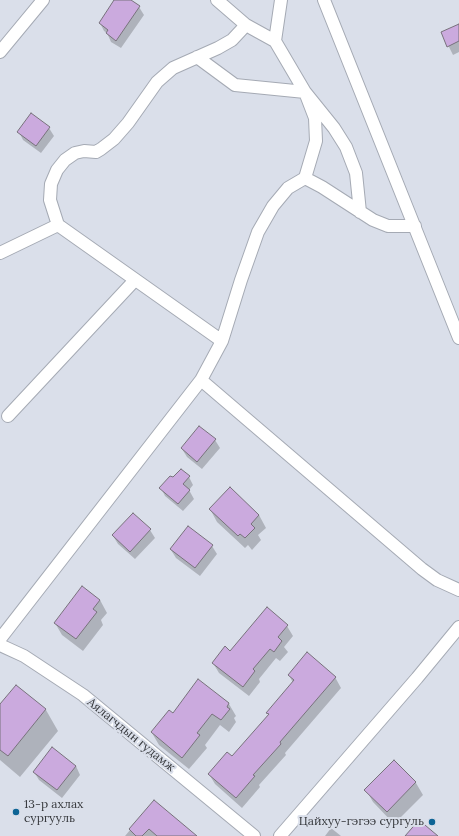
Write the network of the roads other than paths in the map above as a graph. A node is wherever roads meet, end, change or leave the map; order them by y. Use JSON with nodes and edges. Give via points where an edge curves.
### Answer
{"nodes":[{"id":1,"x":43,"y":0,"type":"edge"},
{"id":2,"x":217,"y":0,"type":"edge"},
{"id":3,"x":281,"y":0,"type":"edge"},
{"id":4,"x":324,"y":0,"type":"edge"},
{"id":5,"x":246,"y":26,"type":"junction"},
{"id":6,"x":275,"y":41,"type":"junction"},
{"id":7,"x":0,"y":52,"type":"edge"},
{"id":8,"x":197,"y":57,"type":"junction"},
{"id":9,"x":305,"y":92,"type":"junction"},
{"id":10,"x":305,"y":178,"type":"junction"},
{"id":11,"x":360,"y":212,"type":"junction"},
{"id":12,"x":58,"y":226,"type":"junction"},
{"id":13,"x":415,"y":226,"type":"junction"},
{"id":14,"x":0,"y":253,"type":"edge"},
{"id":15,"x":135,"y":280,"type":"junction"},
{"id":16,"x":459,"y":338,"type":"edge"},
{"id":17,"x":222,"y":341,"type":"junction"},
{"id":18,"x":201,"y":380,"type":"junction"},
{"id":19,"x":8,"y":416,"type":"dead end"},
{"id":20,"x":459,"y":590,"type":"edge"},
{"id":21,"x":459,"y":627,"type":"edge"},
{"id":22,"x":0,"y":639,"type":"edge"},
{"id":23,"x":0,"y":645,"type":"edge"},
{"id":24,"x":254,"y":836,"type":"edge"},
{"id":25,"x":280,"y":836,"type":"edge"}],
"edges":[{"from":1,"to":7,"type":"street"},
{"from":2,"to":5,"type":"street"},
{"from":3,"to":6,"type":"street"},
{"from":4,"to":13,"type":"street"},
{"from":5,"to":6,"type":"street"},
{"from":5,"to":8,"type":"street","via":[[232,40]]},
{"from":6,"to":9,"type":"street"},
{"from":8,"to":9,"type":"street","via":[[235,85]]},
{"from":8,"to":12,"type":"street","via":[[173,68],[157,82],[128,123],[101,149],[96,152],[75,153],[65,160],[50,184],[50,200]]},
{"from":9,"to":10,"type":"street","via":[[314,118],[316,141]]},
{"from":9,"to":11,"type":"street","via":[[346,146],[356,173]]},
{"from":10,"to":11,"type":"street"},
{"from":10,"to":17,"type":"street","via":[[288,188],[273,206],[258,232]]},
{"from":11,"to":13,"type":"street","via":[[388,226]]},
{"from":12,"to":14,"type":"street"},
{"from":12,"to":15,"type":"street"},
{"from":13,"to":16,"type":"street"},
{"from":15,"to":17,"type":"street"},
{"from":15,"to":19,"type":"street"},
{"from":17,"to":18,"type":"street"},
{"from":18,"to":20,"type":"street","via":[[422,569],[437,580]]},
{"from":18,"to":22,"type":"street"},
{"from":21,"to":25,"type":"street"},
{"from":23,"to":24,"type":"street","name":"Аялагчдын гудамж","via":[[24,656],[83,696]]}]}
